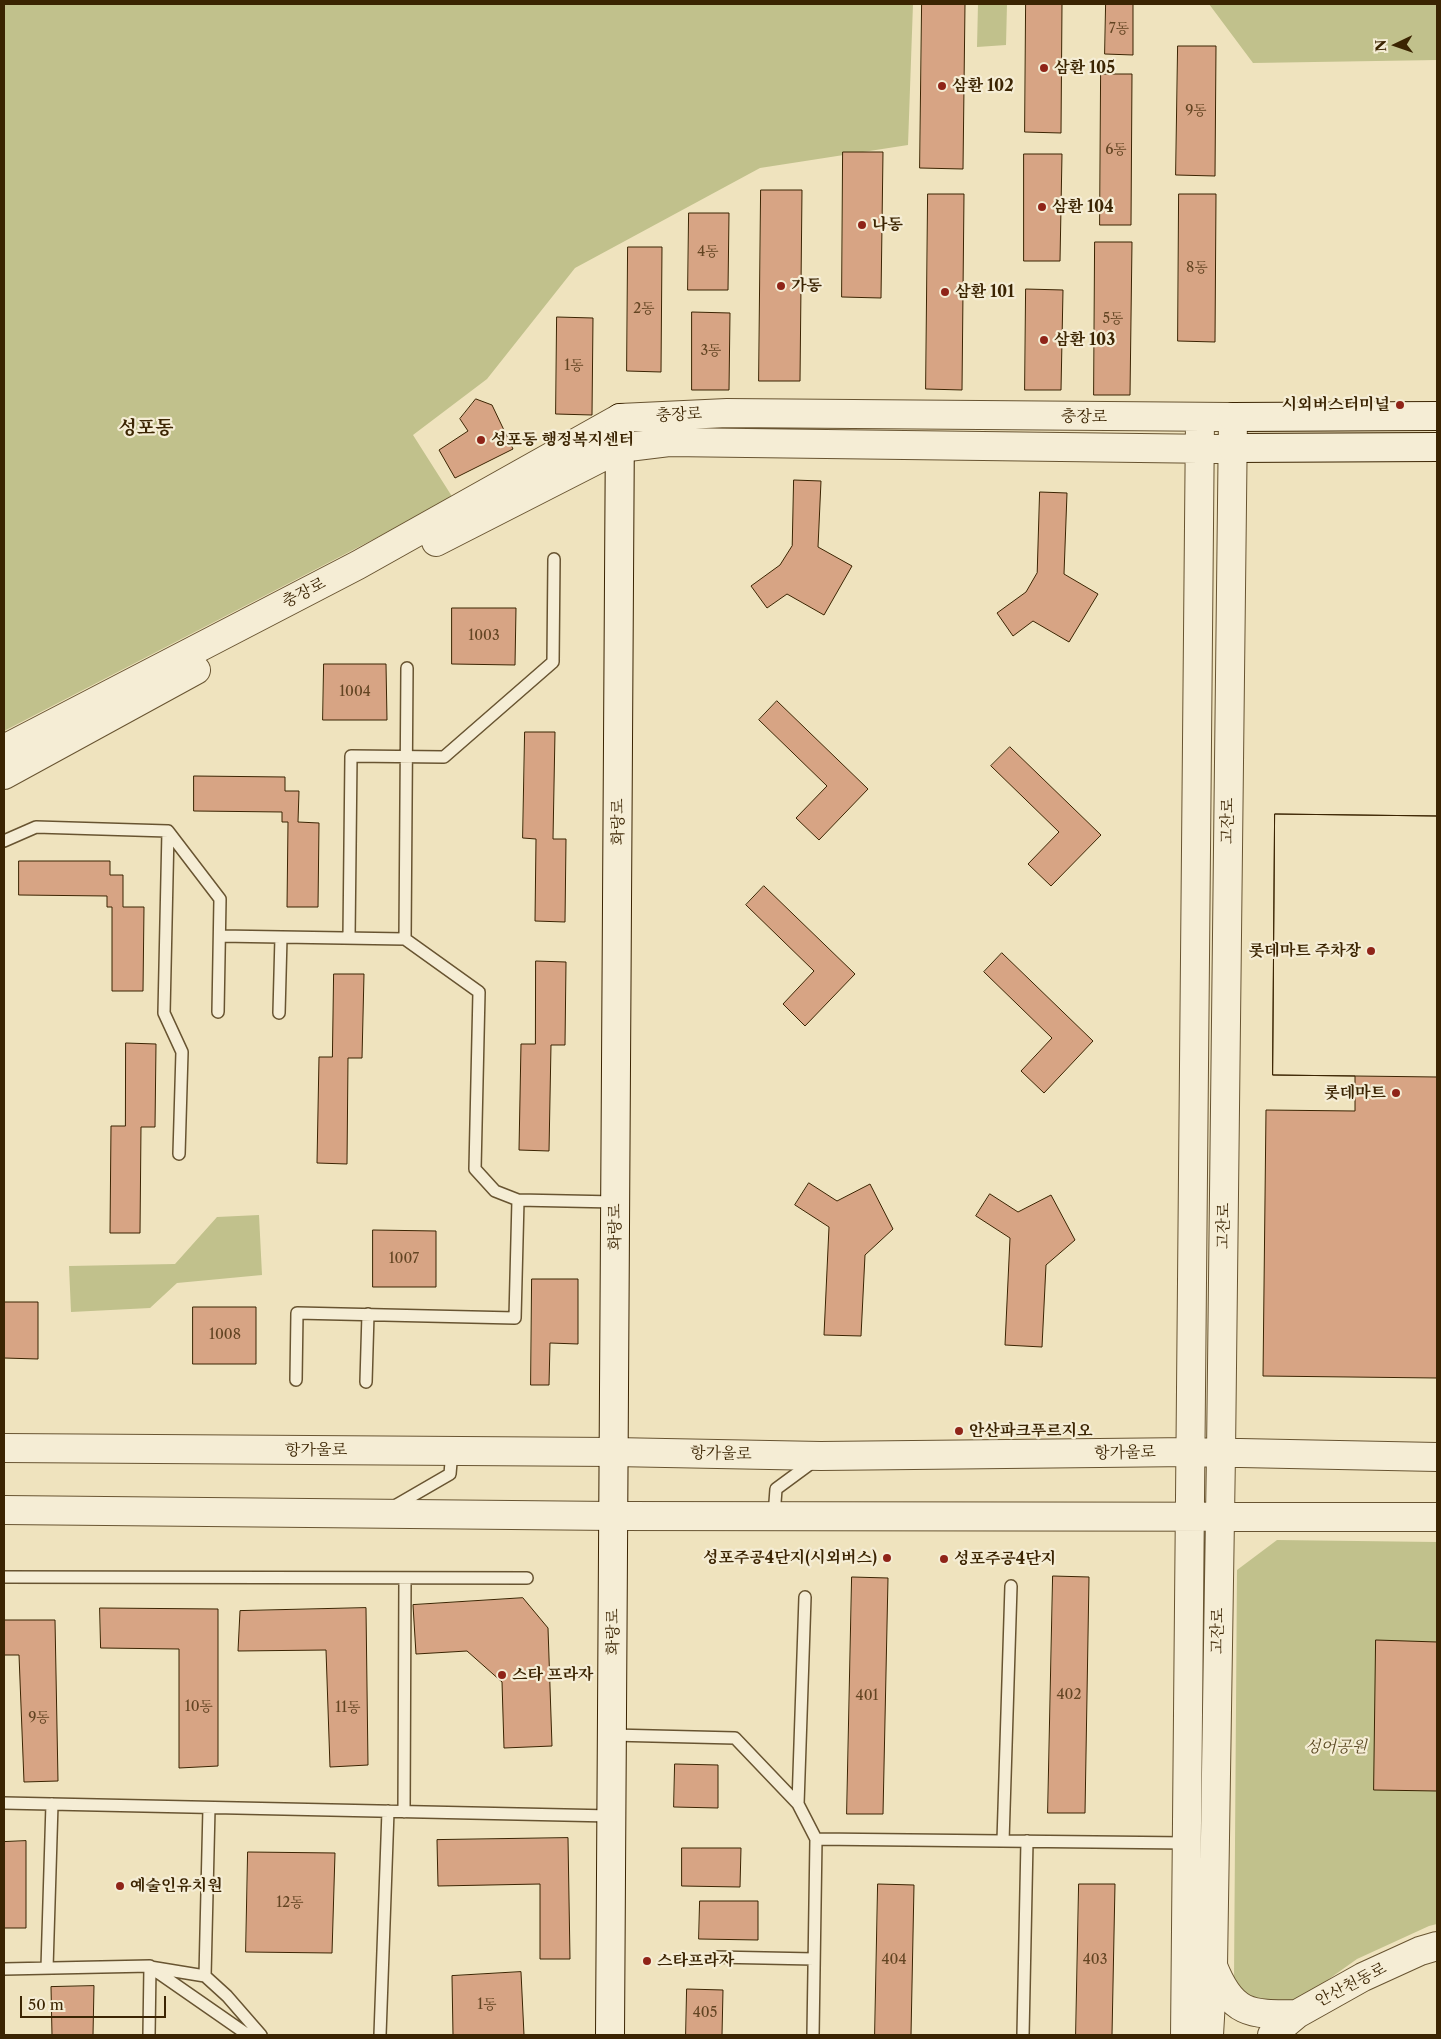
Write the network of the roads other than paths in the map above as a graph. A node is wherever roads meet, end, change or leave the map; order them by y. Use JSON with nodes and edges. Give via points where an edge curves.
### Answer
{"nodes":[{"id":1,"x":1437,"y":416,"type":"edge"},
{"id":2,"x":1233,"y":417,"type":"junction"},
{"id":3,"x":620,"y":418,"type":"junction"},
{"id":4,"x":1200,"y":418,"type":"junction"},
{"id":5,"x":1437,"y":447,"type":"edge"},
{"id":6,"x":620,"y":448,"type":"junction"},
{"id":7,"x":1232,"y":448,"type":"junction"},
{"id":8,"x":1200,"y":450,"type":"junction"},
{"id":9,"x":554,"y":559,"type":"dead end"},
{"id":10,"x":407,"y":668,"type":"dead end"},
{"id":11,"x":4,"y":749,"type":"edge"},
{"id":12,"x":406,"y":757,"type":"junction"},
{"id":13,"x":4,"y":775,"type":"edge"},
{"id":14,"x":168,"y":831,"type":"junction"},
{"id":15,"x":4,"y":841,"type":"edge"},
{"id":16,"x":220,"y":936,"type":"junction"},
{"id":17,"x":281,"y":937,"type":"junction"},
{"id":18,"x":349,"y":938,"type":"junction"},
{"id":19,"x":405,"y":939,"type":"junction"},
{"id":20,"x":218,"y":1012,"type":"dead end"},
{"id":21,"x":279,"y":1014,"type":"dead end"},
{"id":22,"x":179,"y":1154,"type":"dead end"},
{"id":23,"x":518,"y":1200,"type":"junction"},
{"id":24,"x":615,"y":1202,"type":"junction"},
{"id":25,"x":368,"y":1314,"type":"junction"},
{"id":26,"x":296,"y":1380,"type":"dead end"},
{"id":27,"x":366,"y":1382,"type":"dead end"},
{"id":28,"x":4,"y":1448,"type":"edge"},
{"id":29,"x":452,"y":1451,"type":"junction"},
{"id":30,"x":614,"y":1452,"type":"junction"},
{"id":31,"x":1191,"y":1452,"type":"junction"},
{"id":32,"x":1221,"y":1452,"type":"junction"},
{"id":33,"x":822,"y":1456,"type":"junction"},
{"id":34,"x":1437,"y":1457,"type":"edge"},
{"id":35,"x":4,"y":1510,"type":"edge"},
{"id":36,"x":380,"y":1514,"type":"junction"},
{"id":37,"x":613,"y":1516,"type":"junction"},
{"id":38,"x":774,"y":1516,"type":"junction"},
{"id":39,"x":1190,"y":1516,"type":"junction"},
{"id":40,"x":1220,"y":1516,"type":"junction"},
{"id":41,"x":1437,"y":1517,"type":"edge"},
{"id":42,"x":4,"y":1577,"type":"edge"},
{"id":43,"x":405,"y":1578,"type":"junction"},
{"id":44,"x":527,"y":1578,"type":"dead end"},
{"id":45,"x":1011,"y":1586,"type":"dead end"},
{"id":46,"x":805,"y":1597,"type":"dead end"},
{"id":47,"x":612,"y":1735,"type":"junction"},
{"id":48,"x":4,"y":1803,"type":"edge"},
{"id":49,"x":52,"y":1804,"type":"junction"},
{"id":50,"x":798,"y":1804,"type":"junction"},
{"id":51,"x":209,"y":1808,"type":"junction"},
{"id":52,"x":388,"y":1812,"type":"junction"},
{"id":53,"x":404,"y":1812,"type":"junction"},
{"id":54,"x":611,"y":1816,"type":"junction"},
{"id":55,"x":816,"y":1839,"type":"junction"},
{"id":56,"x":1003,"y":1841,"type":"junction"},
{"id":57,"x":1028,"y":1842,"type":"junction"},
{"id":58,"x":1187,"y":1843,"type":"junction"},
{"id":59,"x":1437,"y":1946,"type":"edge"},
{"id":60,"x":715,"y":1957,"type":"dead end"},
{"id":61,"x":814,"y":1959,"type":"junction"},
{"id":62,"x":1213,"y":1966,"type":"junction"},
{"id":63,"x":150,"y":1967,"type":"junction"},
{"id":64,"x":47,"y":1968,"type":"junction"},
{"id":65,"x":4,"y":1969,"type":"edge"},
{"id":66,"x":205,"y":1976,"type":"junction"},
{"id":67,"x":1297,"y":2014,"type":"junction"},
{"id":68,"x":149,"y":2035,"type":"edge"},
{"id":69,"x":248,"y":2035,"type":"edge"},
{"id":70,"x":261,"y":2035,"type":"edge"},
{"id":71,"x":380,"y":2035,"type":"edge"},
{"id":72,"x":610,"y":2035,"type":"edge"},
{"id":73,"x":813,"y":2035,"type":"edge"},
{"id":74,"x":1023,"y":2035,"type":"edge"},
{"id":75,"x":1185,"y":2035,"type":"edge"},
{"id":76,"x":1209,"y":2035,"type":"edge"},
{"id":77,"x":1272,"y":2035,"type":"edge"}],
"edges":[{"from":1,"to":2,"type":"street","name":"충장로"},
{"from":2,"to":4,"type":"street","name":"충장로"},
{"from":2,"to":7,"type":"street","name":"고잔로"},
{"from":3,"to":4,"type":"street","name":"충장로","via":[[737,413]]},
{"from":3,"to":6,"type":"street","name":"화랑로"},
{"from":3,"to":11,"type":"street","name":"충장로","via":[[358,565]]},
{"from":4,"to":8,"type":"street","name":"고잔로"},
{"from":5,"to":7,"type":"street","name":"충장로"},
{"from":6,"to":8,"type":"street","name":"충장로","via":[[669,442],[712,442]]},
{"from":6,"to":13,"type":"street","name":"충장로","via":[[363,579]]},
{"from":6,"to":24,"type":"street","name":"화랑로"},
{"from":7,"to":8,"type":"street","name":"충장로"},
{"from":7,"to":32,"type":"street","name":"고잔로"},
{"from":8,"to":31,"type":"street","name":"고잔로"},
{"from":9,"to":12,"type":"lane","via":[[553,662],[444,757]]},
{"from":10,"to":12,"type":"lane"},
{"from":12,"to":18,"type":"lane","via":[[351,756]]},
{"from":12,"to":19,"type":"lane"},
{"from":14,"to":15,"type":"lane","via":[[36,827]]},
{"from":14,"to":16,"type":"lane","via":[[220,899]]},
{"from":14,"to":22,"type":"lane","via":[[164,1013],[182,1052]]},
{"from":16,"to":17,"type":"lane"},
{"from":16,"to":20,"type":"lane"},
{"from":17,"to":18,"type":"lane"},
{"from":17,"to":21,"type":"lane"},
{"from":18,"to":19,"type":"lane"},
{"from":19,"to":23,"type":"lane","via":[[479,992],[475,1169],[495,1191]]},
{"from":23,"to":24,"type":"lane"},
{"from":23,"to":25,"type":"lane","via":[[515,1318]]},
{"from":24,"to":30,"type":"street","name":"화랑로"},
{"from":25,"to":26,"type":"lane","via":[[297,1313]]},
{"from":25,"to":27,"type":"lane"},
{"from":28,"to":29,"type":"street","name":"항가울로"},
{"from":29,"to":30,"type":"street","name":"항가울로"},
{"from":29,"to":36,"type":"lane","via":[[450,1474]]},
{"from":30,"to":33,"type":"street","name":"항가울로"},
{"from":30,"to":37,"type":"street","name":"화랑로"},
{"from":31,"to":32,"type":"street","name":"항가울로"},
{"from":31,"to":33,"type":"street","name":"항가울로"},
{"from":31,"to":39,"type":"street","name":"고잔로"},
{"from":32,"to":34,"type":"street","name":"항가울로"},
{"from":32,"to":40,"type":"street","name":"고잔로"},
{"from":33,"to":38,"type":"lane","via":[[776,1489]]},
{"from":35,"to":36,"type":"street"},
{"from":36,"to":37,"type":"street"},
{"from":37,"to":38,"type":"street"},
{"from":37,"to":47,"type":"street","name":"화랑로"},
{"from":38,"to":39,"type":"street"},
{"from":39,"to":40,"type":"street"},
{"from":39,"to":58,"type":"street","name":"고잔로"},
{"from":40,"to":41,"type":"street"},
{"from":40,"to":62,"type":"street","name":"고잔로"},
{"from":42,"to":43,"type":"lane"},
{"from":43,"to":44,"type":"lane"},
{"from":43,"to":53,"type":"lane"},
{"from":45,"to":56,"type":"lane"},
{"from":46,"to":50,"type":"lane"},
{"from":47,"to":50,"type":"lane","via":[[735,1738]]},
{"from":47,"to":54,"type":"street","name":"화랑로"},
{"from":48,"to":49,"type":"lane"},
{"from":49,"to":51,"type":"lane"},
{"from":49,"to":64,"type":"lane"},
{"from":50,"to":55,"type":"lane"},
{"from":51,"to":52,"type":"lane"},
{"from":51,"to":66,"type":"lane"},
{"from":52,"to":53,"type":"lane"},
{"from":52,"to":71,"type":"lane"},
{"from":53,"to":54,"type":"lane"},
{"from":54,"to":72,"type":"street","name":"화랑로"},
{"from":55,"to":56,"type":"lane"},
{"from":55,"to":61,"type":"lane"},
{"from":56,"to":57,"type":"lane"},
{"from":57,"to":58,"type":"lane"},
{"from":57,"to":74,"type":"lane"},
{"from":58,"to":75,"type":"street","name":"고잔로"},
{"from":59,"to":67,"type":"street","name":"안산천동로","via":[[1420,1950],[1364,1977]]},
{"from":60,"to":61,"type":"lane"},
{"from":61,"to":73,"type":"lane"},
{"from":62,"to":67,"type":"street","via":[[1221,1986],[1240,2006],[1262,2014]]},
{"from":62,"to":76,"type":"street","name":"고잔로"},
{"from":63,"to":64,"type":"lane"},
{"from":63,"to":66,"type":"lane"},
{"from":63,"to":68,"type":"lane"},
{"from":63,"to":69,"type":"lane"},
{"from":64,"to":65,"type":"lane"},
{"from":66,"to":70,"type":"lane"},
{"from":67,"to":77,"type":"street","name":"안산천동로"}]}
